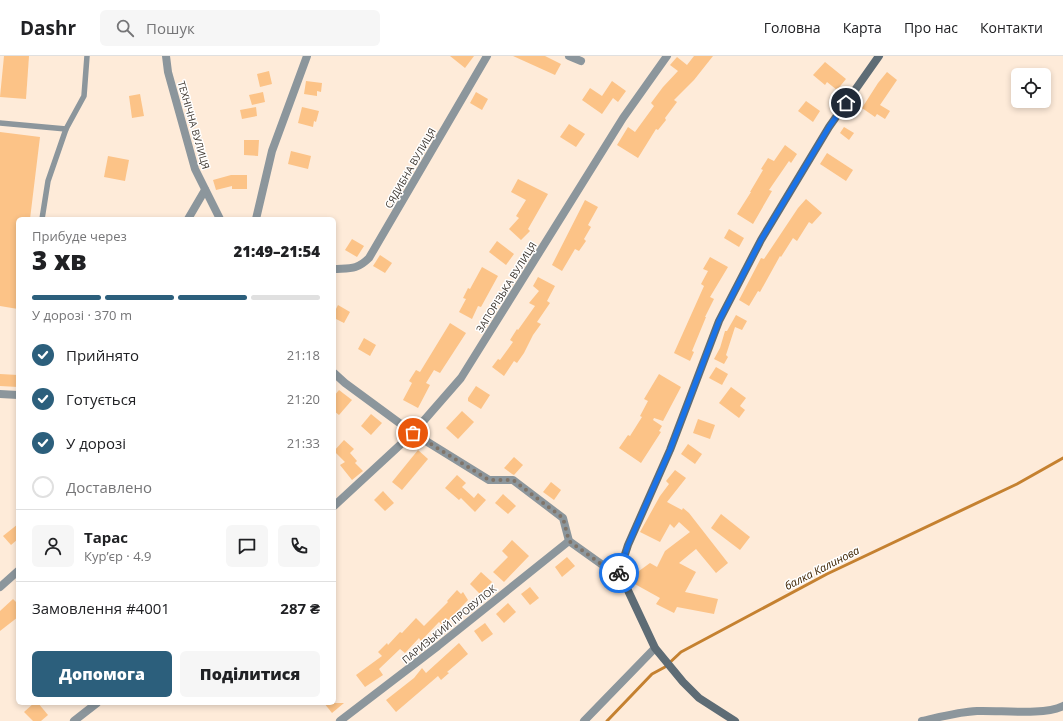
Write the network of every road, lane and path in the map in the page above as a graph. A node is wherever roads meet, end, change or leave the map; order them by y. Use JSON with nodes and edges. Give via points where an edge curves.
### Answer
{"nodes":[{"id":1,"x":87,"y":56,"type":"edge"},
{"id":2,"x":166,"y":56,"type":"edge"},
{"id":3,"x":307,"y":56,"type":"edge"},
{"id":4,"x":487,"y":56,"type":"edge"},
{"id":5,"x":569,"y":56,"type":"edge"},
{"id":6,"x":667,"y":56,"type":"edge"},
{"id":7,"x":879,"y":56,"type":"edge"},
{"id":8,"x":581,"y":61,"type":"dead end"},
{"id":9,"x":0,"y":123,"type":"edge"},
{"id":10,"x":66,"y":129,"type":"junction"},
{"id":11,"x":205,"y":190,"type":"junction"},
{"id":12,"x":42,"y":217,"type":"edge"},
{"id":13,"x":189,"y":217,"type":"edge"},
{"id":14,"x":219,"y":217,"type":"edge"},
{"id":15,"x":256,"y":217,"type":"edge"},
{"id":16,"x":336,"y":269,"type":"edge"},
{"id":17,"x":336,"y":375,"type":"edge"},
{"id":18,"x":0,"y":394,"type":"edge"},
{"id":19,"x":16,"y":395,"type":"edge"},
{"id":20,"x":413,"y":433,"type":"junction"},
{"id":21,"x":336,"y":504,"type":"edge"},
{"id":22,"x":569,"y":541,"type":"junction"},
{"id":23,"x":16,"y":573,"type":"edge"},
{"id":24,"x":621,"y":579,"type":"junction"},
{"id":25,"x":0,"y":587,"type":"edge"},
{"id":26,"x":655,"y":648,"type":"junction"},
{"id":27,"x":94,"y":705,"type":"edge"},
{"id":28,"x":1063,"y":706,"type":"edge"},
{"id":29,"x":74,"y":721,"type":"edge"},
{"id":30,"x":340,"y":721,"type":"edge"},
{"id":31,"x":584,"y":721,"type":"edge"},
{"id":32,"x":735,"y":721,"type":"edge"},
{"id":33,"x":922,"y":721,"type":"edge"}],
"edges":[{"from":1,"to":10,"type":"lane","via":[[84,96]]},
{"from":2,"to":11,"type":"street","name":"ТЕХНІЧНА ВУЛИЦЯ","via":[[168,72],[195,169]]},
{"from":3,"to":15,"type":"street","via":[[272,152]]},
{"from":4,"to":16,"type":"street","name":"СЯДИБНА ВУЛИЦЯ","via":[[369,258],[362,266]]},
{"from":5,"to":8,"type":"street"},
{"from":6,"to":20,"type":"street","name":"ЗАПОРІЗЬКА ВУЛИЦЯ","via":[[623,118],[461,378]]},
{"from":7,"to":24,"type":"street","via":[[829,127],[761,240],[719,321],[670,450],[628,545]]},
{"from":9,"to":10,"type":"lane"},
{"from":10,"to":12,"type":"lane","via":[[48,181]]},
{"from":11,"to":13,"type":"street"},
{"from":11,"to":14,"type":"street","name":"ТЕХНІЧНА ВУЛИЦЯ"},
{"from":17,"to":20,"type":"street"},
{"from":18,"to":19,"type":"street"},
{"from":20,"to":21,"type":"street","name":"ЗАПОРІЗЬКА ВУЛИЦЯ"},
{"from":20,"to":22,"type":"street","via":[[489,480],[513,480],[563,518]]},
{"from":22,"to":24,"type":"street"},
{"from":22,"to":30,"type":"street","name":"ПАРИЗЬКИЙ ПРОВУЛОК"},
{"from":23,"to":25,"type":"street"},
{"from":24,"to":26,"type":"street"},
{"from":26,"to":31,"type":"street"},
{"from":26,"to":32,"type":"street","via":[[699,698]]},
{"from":27,"to":29,"type":"street"},
{"from":28,"to":33,"type":"street","via":[[1034,712],[976,711]]}]}
